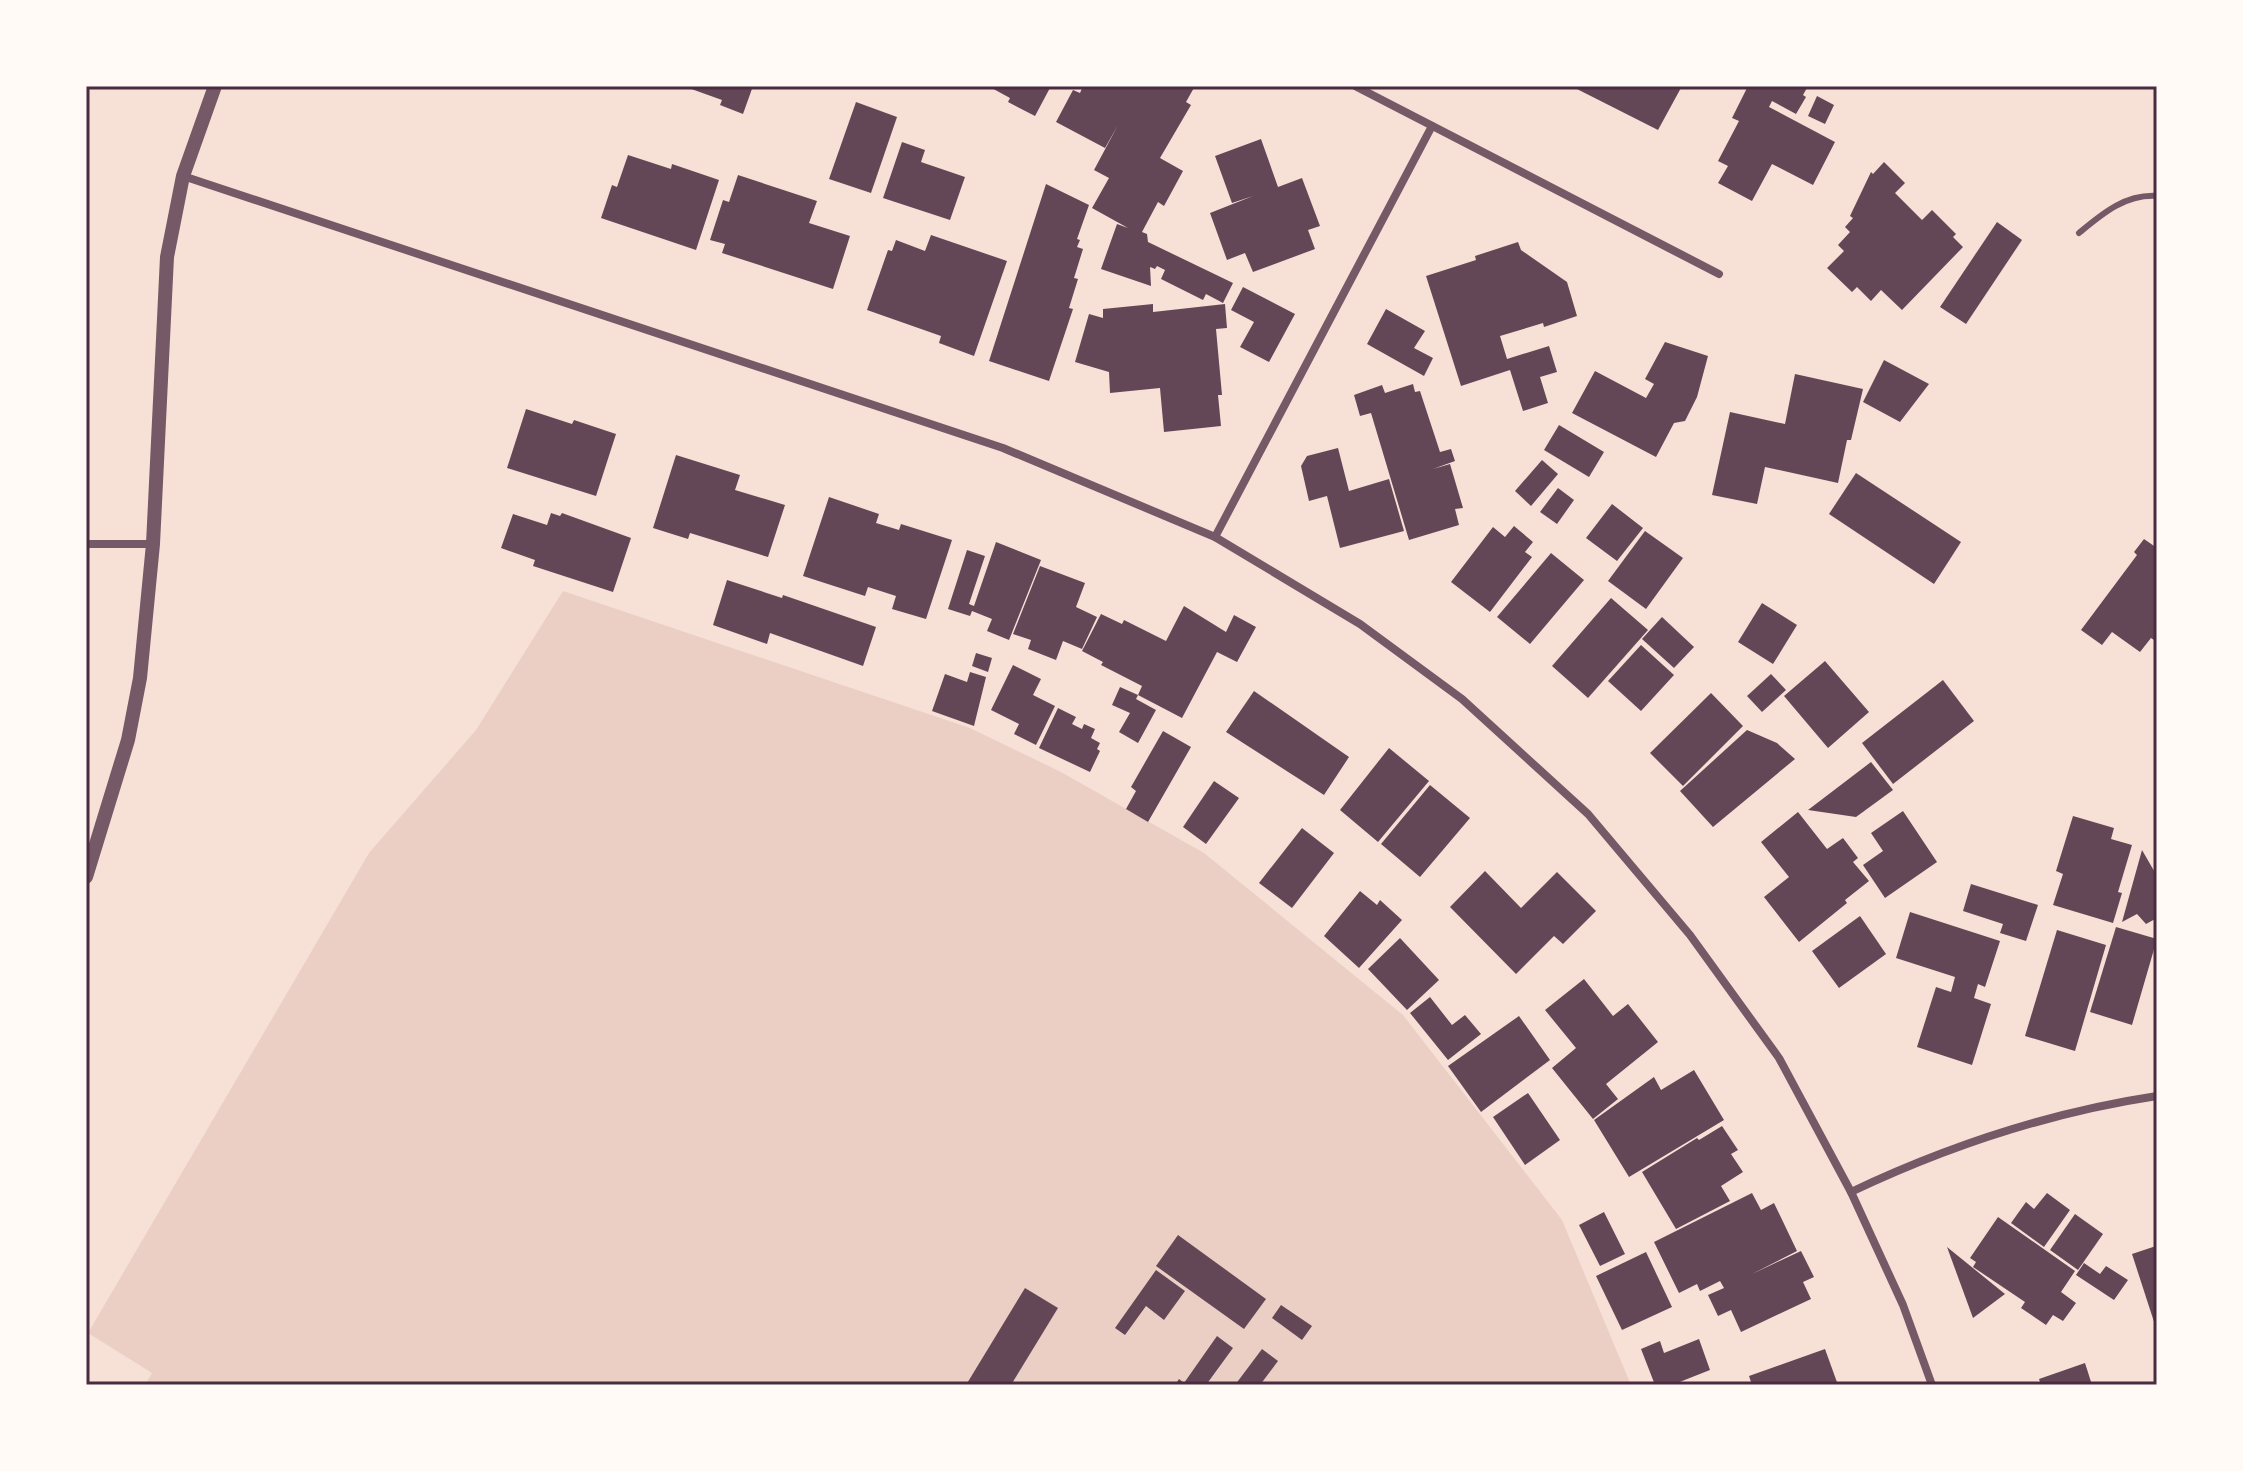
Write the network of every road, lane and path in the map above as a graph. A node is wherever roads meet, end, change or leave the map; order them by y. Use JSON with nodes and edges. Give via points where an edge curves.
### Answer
{"nodes":[{"id":1,"x":215,"y":86,"type":"edge"},
{"id":2,"x":1355,"y":86,"type":"edge"},
{"id":3,"x":1432,"y":126,"type":"junction"},
{"id":4,"x":183,"y":176,"type":"junction"},
{"id":5,"x":2157,"y":196,"type":"edge"},
{"id":6,"x":2079,"y":233,"type":"dead end"},
{"id":7,"x":1719,"y":274,"type":"dead end"},
{"id":8,"x":1215,"y":537,"type":"junction"},
{"id":9,"x":86,"y":544,"type":"edge"},
{"id":10,"x":153,"y":544,"type":"junction"},
{"id":11,"x":86,"y":877,"type":"edge"},
{"id":12,"x":2157,"y":1096,"type":"edge"},
{"id":13,"x":1851,"y":1192,"type":"junction"},
{"id":14,"x":1932,"y":1385,"type":"edge"}],
"edges":[{"from":1,"to":4,"type":"street"},
{"from":2,"to":3,"type":"street"},
{"from":3,"to":7,"type":"street"},
{"from":3,"to":8,"type":"street"},
{"from":4,"to":8,"type":"street","via":[[1003,448]]},
{"from":4,"to":10,"type":"street","via":[[167,257]]},
{"from":5,"to":6,"type":"lane","via":[[2109,208]]},
{"from":8,"to":13,"type":"street","via":[[1360,624],[1449,690],[1588,814],[1690,935],[1779,1058]]},
{"from":9,"to":10,"type":"street"},
{"from":10,"to":11,"type":"street","via":[[140,678],[128,740]]},
{"from":12,"to":13,"type":"street","via":[[1985,1137]]},
{"from":13,"to":14,"type":"street","via":[[1903,1305]]}]}
